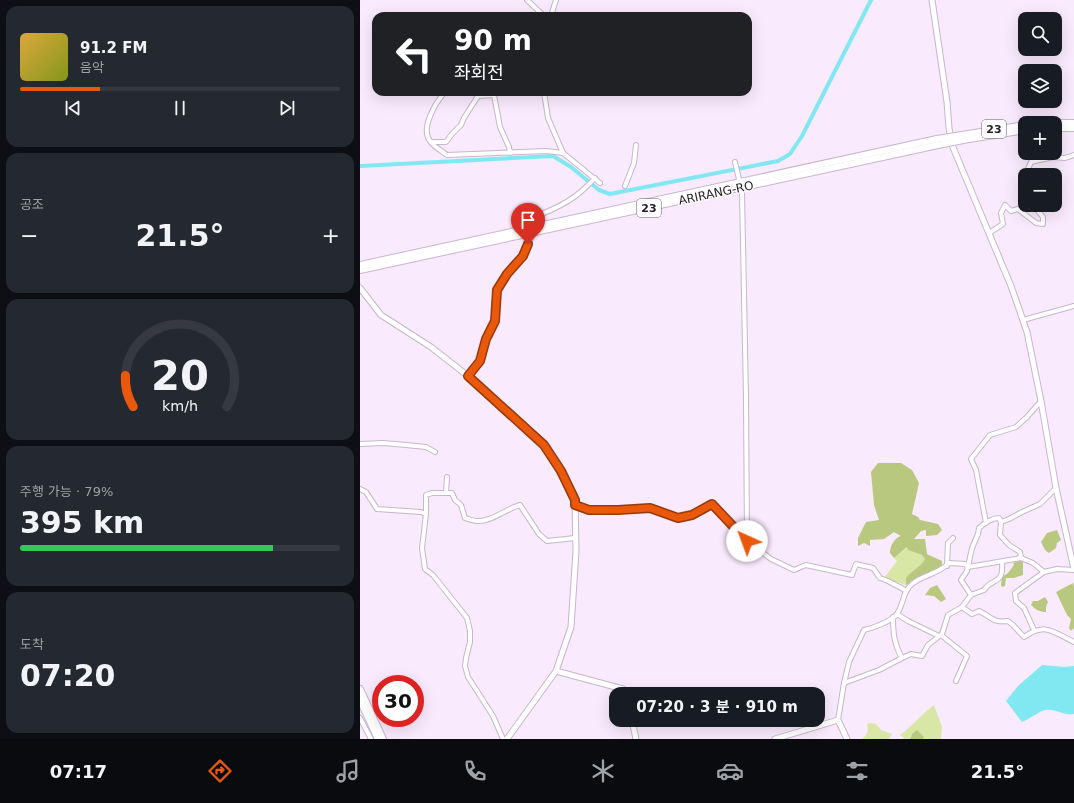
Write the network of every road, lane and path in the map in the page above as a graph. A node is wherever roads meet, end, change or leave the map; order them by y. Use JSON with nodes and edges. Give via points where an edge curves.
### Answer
{"nodes":[{"id":1,"x":527,"y":0,"type":"edge"},
{"id":2,"x":556,"y":0,"type":"edge"},
{"id":3,"x":932,"y":0,"type":"edge"},
{"id":4,"x":540,"y":12,"type":"edge"},
{"id":5,"x":552,"y":12,"type":"edge"},
{"id":6,"x":442,"y":96,"type":"edge"},
{"id":7,"x":478,"y":96,"type":"edge"},
{"id":8,"x":494,"y":96,"type":"edge"},
{"id":9,"x":545,"y":96,"type":"edge"},
{"id":10,"x":1062,"y":123,"type":"edge"},
{"id":11,"x":1074,"y":123,"type":"edge"},
{"id":12,"x":1018,"y":126,"type":"edge"},
{"id":13,"x":1062,"y":128,"type":"edge"},
{"id":14,"x":1074,"y":128,"type":"edge"},
{"id":15,"x":1018,"y":131,"type":"edge"},
{"id":16,"x":962,"y":137,"type":"junction"},
{"id":17,"x":430,"y":142,"type":"junction"},
{"id":18,"x":938,"y":142,"type":"junction"},
{"id":19,"x":636,"y":145,"type":"dead end"},
{"id":20,"x":510,"y":153,"type":"junction"},
{"id":21,"x":563,"y":153,"type":"junction"},
{"id":22,"x":1074,"y":155,"type":"edge"},
{"id":23,"x":736,"y":163,"type":"dead end"},
{"id":24,"x":1029,"y":168,"type":"edge"},
{"id":25,"x":594,"y":179,"type":"junction"},
{"id":26,"x":739,"y":179,"type":"dead end"},
{"id":27,"x":600,"y":183,"type":"dead end"},
{"id":28,"x":625,"y":186,"type":"dead end"},
{"id":29,"x":742,"y":192,"type":"dead end"},
{"id":30,"x":1018,"y":208,"type":"edge"},
{"id":31,"x":1023,"y":212,"type":"edge"},
{"id":32,"x":1039,"y":212,"type":"edge"},
{"id":33,"x":536,"y":224,"type":"dead end"},
{"id":34,"x":989,"y":233,"type":"junction"},
{"id":35,"x":531,"y":238,"type":"dead end"},
{"id":36,"x":360,"y":265,"type":"edge"},
{"id":37,"x":360,"y":270,"type":"edge"},
{"id":38,"x":360,"y":288,"type":"edge"},
{"id":39,"x":1074,"y":306,"type":"edge"},
{"id":40,"x":1023,"y":320,"type":"junction"},
{"id":41,"x":468,"y":376,"type":"junction"},
{"id":42,"x":1041,"y":400,"type":"junction"},
{"id":43,"x":360,"y":444,"type":"edge"},
{"id":44,"x":435,"y":452,"type":"dead end"},
{"id":45,"x":447,"y":477,"type":"dead end"},
{"id":46,"x":1056,"y":488,"type":"junction"},
{"id":47,"x":360,"y":489,"type":"edge"},
{"id":48,"x":446,"y":493,"type":"junction"},
{"id":49,"x":575,"y":505,"type":"junction"},
{"id":50,"x":426,"y":514,"type":"junction"},
{"id":51,"x":1001,"y":522,"type":"junction"},
{"id":52,"x":986,"y":523,"type":"junction"},
{"id":53,"x":576,"y":538,"type":"junction"},
{"id":54,"x":953,"y":538,"type":"dead end"},
{"id":55,"x":747,"y":541,"type":"junction"},
{"id":56,"x":1021,"y":558,"type":"junction"},
{"id":57,"x":1002,"y":562,"type":"junction"},
{"id":58,"x":946,"y":566,"type":"junction"},
{"id":59,"x":968,"y":566,"type":"junction"},
{"id":60,"x":1074,"y":569,"type":"edge"},
{"id":61,"x":1044,"y":572,"type":"junction"},
{"id":62,"x":906,"y":590,"type":"junction"},
{"id":63,"x":971,"y":594,"type":"junction"},
{"id":64,"x":962,"y":607,"type":"junction"},
{"id":65,"x":895,"y":616,"type":"junction"},
{"id":66,"x":1034,"y":630,"type":"junction"},
{"id":67,"x":940,"y":636,"type":"junction"},
{"id":68,"x":1074,"y":642,"type":"edge"},
{"id":69,"x":902,"y":658,"type":"junction"},
{"id":70,"x":556,"y":671,"type":"junction"},
{"id":71,"x":956,"y":680,"type":"dead end"},
{"id":72,"x":844,"y":683,"type":"junction"},
{"id":73,"x":615,"y":687,"type":"edge"},
{"id":74,"x":360,"y":688,"type":"edge"},
{"id":75,"x":360,"y":700,"type":"edge"},
{"id":76,"x":360,"y":718,"type":"edge"},
{"id":77,"x":838,"y":720,"type":"junction"},
{"id":78,"x":633,"y":727,"type":"edge"},
{"id":79,"x":371,"y":739,"type":"edge"},
{"id":80,"x":378,"y":739,"type":"edge"},
{"id":81,"x":383,"y":739,"type":"edge"},
{"id":82,"x":503,"y":739,"type":"edge"},
{"id":83,"x":507,"y":739,"type":"edge"},
{"id":84,"x":636,"y":739,"type":"edge"},
{"id":85,"x":775,"y":739,"type":"edge"},
{"id":86,"x":847,"y":739,"type":"edge"}],
"edges":[{"from":1,"to":4,"type":"street"},
{"from":2,"to":5,"type":"street"},
{"from":3,"to":34,"type":"street","via":[[952,145]]},
{"from":6,"to":17,"type":"street","via":[[430,116],[426,135]]},
{"from":7,"to":17,"type":"street","via":[[461,125],[446,142]]},
{"from":8,"to":20,"type":"street","via":[[500,127]]},
{"from":9,"to":21,"type":"street","via":[[548,118]]},
{"from":10,"to":11,"type":"main road"},
{"from":12,"to":16,"type":"main road","name":"ARIRANG-RO","number":"23"},
{"from":13,"to":14,"type":"main road"},
{"from":15,"to":16,"type":"main road","name":"ARIRANG-RO","number":"23"},
{"from":16,"to":18,"type":"main road","name":"ARIRANG-RO","number":"23","bridge":true},
{"from":17,"to":20,"type":"street","via":[[447,155]]},
{"from":18,"to":36,"type":"main road","name":"ARIRANG-RO","number":"23"},
{"from":18,"to":37,"type":"main road","name":"ARIRANG-RO","number":"23"},
{"from":19,"to":28,"type":"street","via":[[634,163]]},
{"from":20,"to":21,"type":"street"},
{"from":21,"to":25,"type":"street"},
{"from":22,"to":24,"type":"street","via":[[1031,162]]},
{"from":23,"to":26,"type":"street"},
{"from":25,"to":27,"type":"street"},
{"from":25,"to":33,"type":"street","via":[[576,198],[534,217]]},
{"from":29,"to":55,"type":"street"},
{"from":30,"to":34,"type":"street","via":[[1011,211],[1005,205],[1001,213],[1003,224]]},
{"from":31,"to":32,"type":"street","via":[[1036,223],[1043,224],[1043,217]]},
{"from":34,"to":40,"type":"street"},
{"from":35,"to":41,"type":"street","via":[[523,256],[497,290],[495,321],[486,339],[480,361]]},
{"from":38,"to":41,"type":"street","via":[[381,315],[431,347]]},
{"from":39,"to":40,"type":"street"},
{"from":40,"to":42,"type":"street"},
{"from":41,"to":49,"type":"street","via":[[544,445],[561,471]]},
{"from":42,"to":46,"type":"street"},
{"from":42,"to":52,"type":"street","via":[[1016,427],[990,435],[971,459],[976,470]]},
{"from":43,"to":44,"type":"street","via":[[406,444],[426,447]]},
{"from":45,"to":48,"type":"street"},
{"from":46,"to":51,"type":"street","via":[[1040,504]]},
{"from":46,"to":60,"type":"street"},
{"from":47,"to":50,"type":"street","via":[[366,492],[376,510]]},
{"from":48,"to":50,"type":"street","via":[[426,495]]},
{"from":48,"to":53,"type":"street","via":[[452,493],[455,500],[462,505],[464,518],[478,521],[492,518],[520,505],[539,534],[547,541]]},
{"from":49,"to":53,"type":"street"},
{"from":49,"to":55,"type":"street","via":[[589,510],[650,508],[678,518],[692,515],[712,504]]},
{"from":50,"to":82,"type":"street","via":[[422,548],[425,569],[433,575],[467,618],[470,642],[465,666],[468,677],[493,716]]},
{"from":51,"to":52,"type":"street","via":[[999,518],[995,518]]},
{"from":51,"to":56,"type":"street","via":[[1000,535],[1008,545],[1020,552]]},
{"from":52,"to":59,"type":"street","via":[[979,528]]},
{"from":53,"to":70,"type":"street","via":[[571,627]]},
{"from":54,"to":58,"type":"street","via":[[948,543]]},
{"from":55,"to":62,"type":"street","via":[[771,559],[794,570],[806,565],[852,575],[856,564],[873,568],[880,578]]},
{"from":56,"to":57,"type":"street"},
{"from":56,"to":61,"type":"street","via":[[1032,562]]},
{"from":57,"to":59,"type":"street"},
{"from":57,"to":63,"type":"street","via":[[1003,572],[1000,577],[984,590]]},
{"from":58,"to":59,"type":"street","via":[[949,563]]},
{"from":58,"to":62,"type":"street","via":[[941,571],[921,578]]},
{"from":59,"to":63,"type":"street","via":[[961,580]]},
{"from":60,"to":61,"type":"street"},
{"from":61,"to":66,"type":"street","via":[[1015,592],[1016,601],[1024,608]]},
{"from":62,"to":65,"type":"street"},
{"from":63,"to":64,"type":"street"},
{"from":64,"to":66,"type":"street","via":[[972,614],[979,611],[998,622],[1008,621],[1024,637]]},
{"from":64,"to":67,"type":"street","via":[[948,615]]},
{"from":65,"to":67,"type":"street"},
{"from":65,"to":69,"type":"street","via":[[894,642]]},
{"from":65,"to":72,"type":"street","via":[[876,628],[864,630],[849,662]]},
{"from":66,"to":68,"type":"street","via":[[1048,629]]},
{"from":67,"to":69,"type":"street","via":[[928,645],[922,656],[911,654]]},
{"from":67,"to":71,"type":"street","via":[[967,656]]},
{"from":69,"to":72,"type":"street"},
{"from":70,"to":73,"type":"street"},
{"from":70,"to":83,"type":"street"},
{"from":72,"to":77,"type":"street"},
{"from":74,"to":81,"type":"main road"},
{"from":75,"to":80,"type":"main road"},
{"from":76,"to":79,"type":"street"},
{"from":77,"to":85,"type":"street"},
{"from":77,"to":86,"type":"street"},
{"from":78,"to":84,"type":"street"}]}
